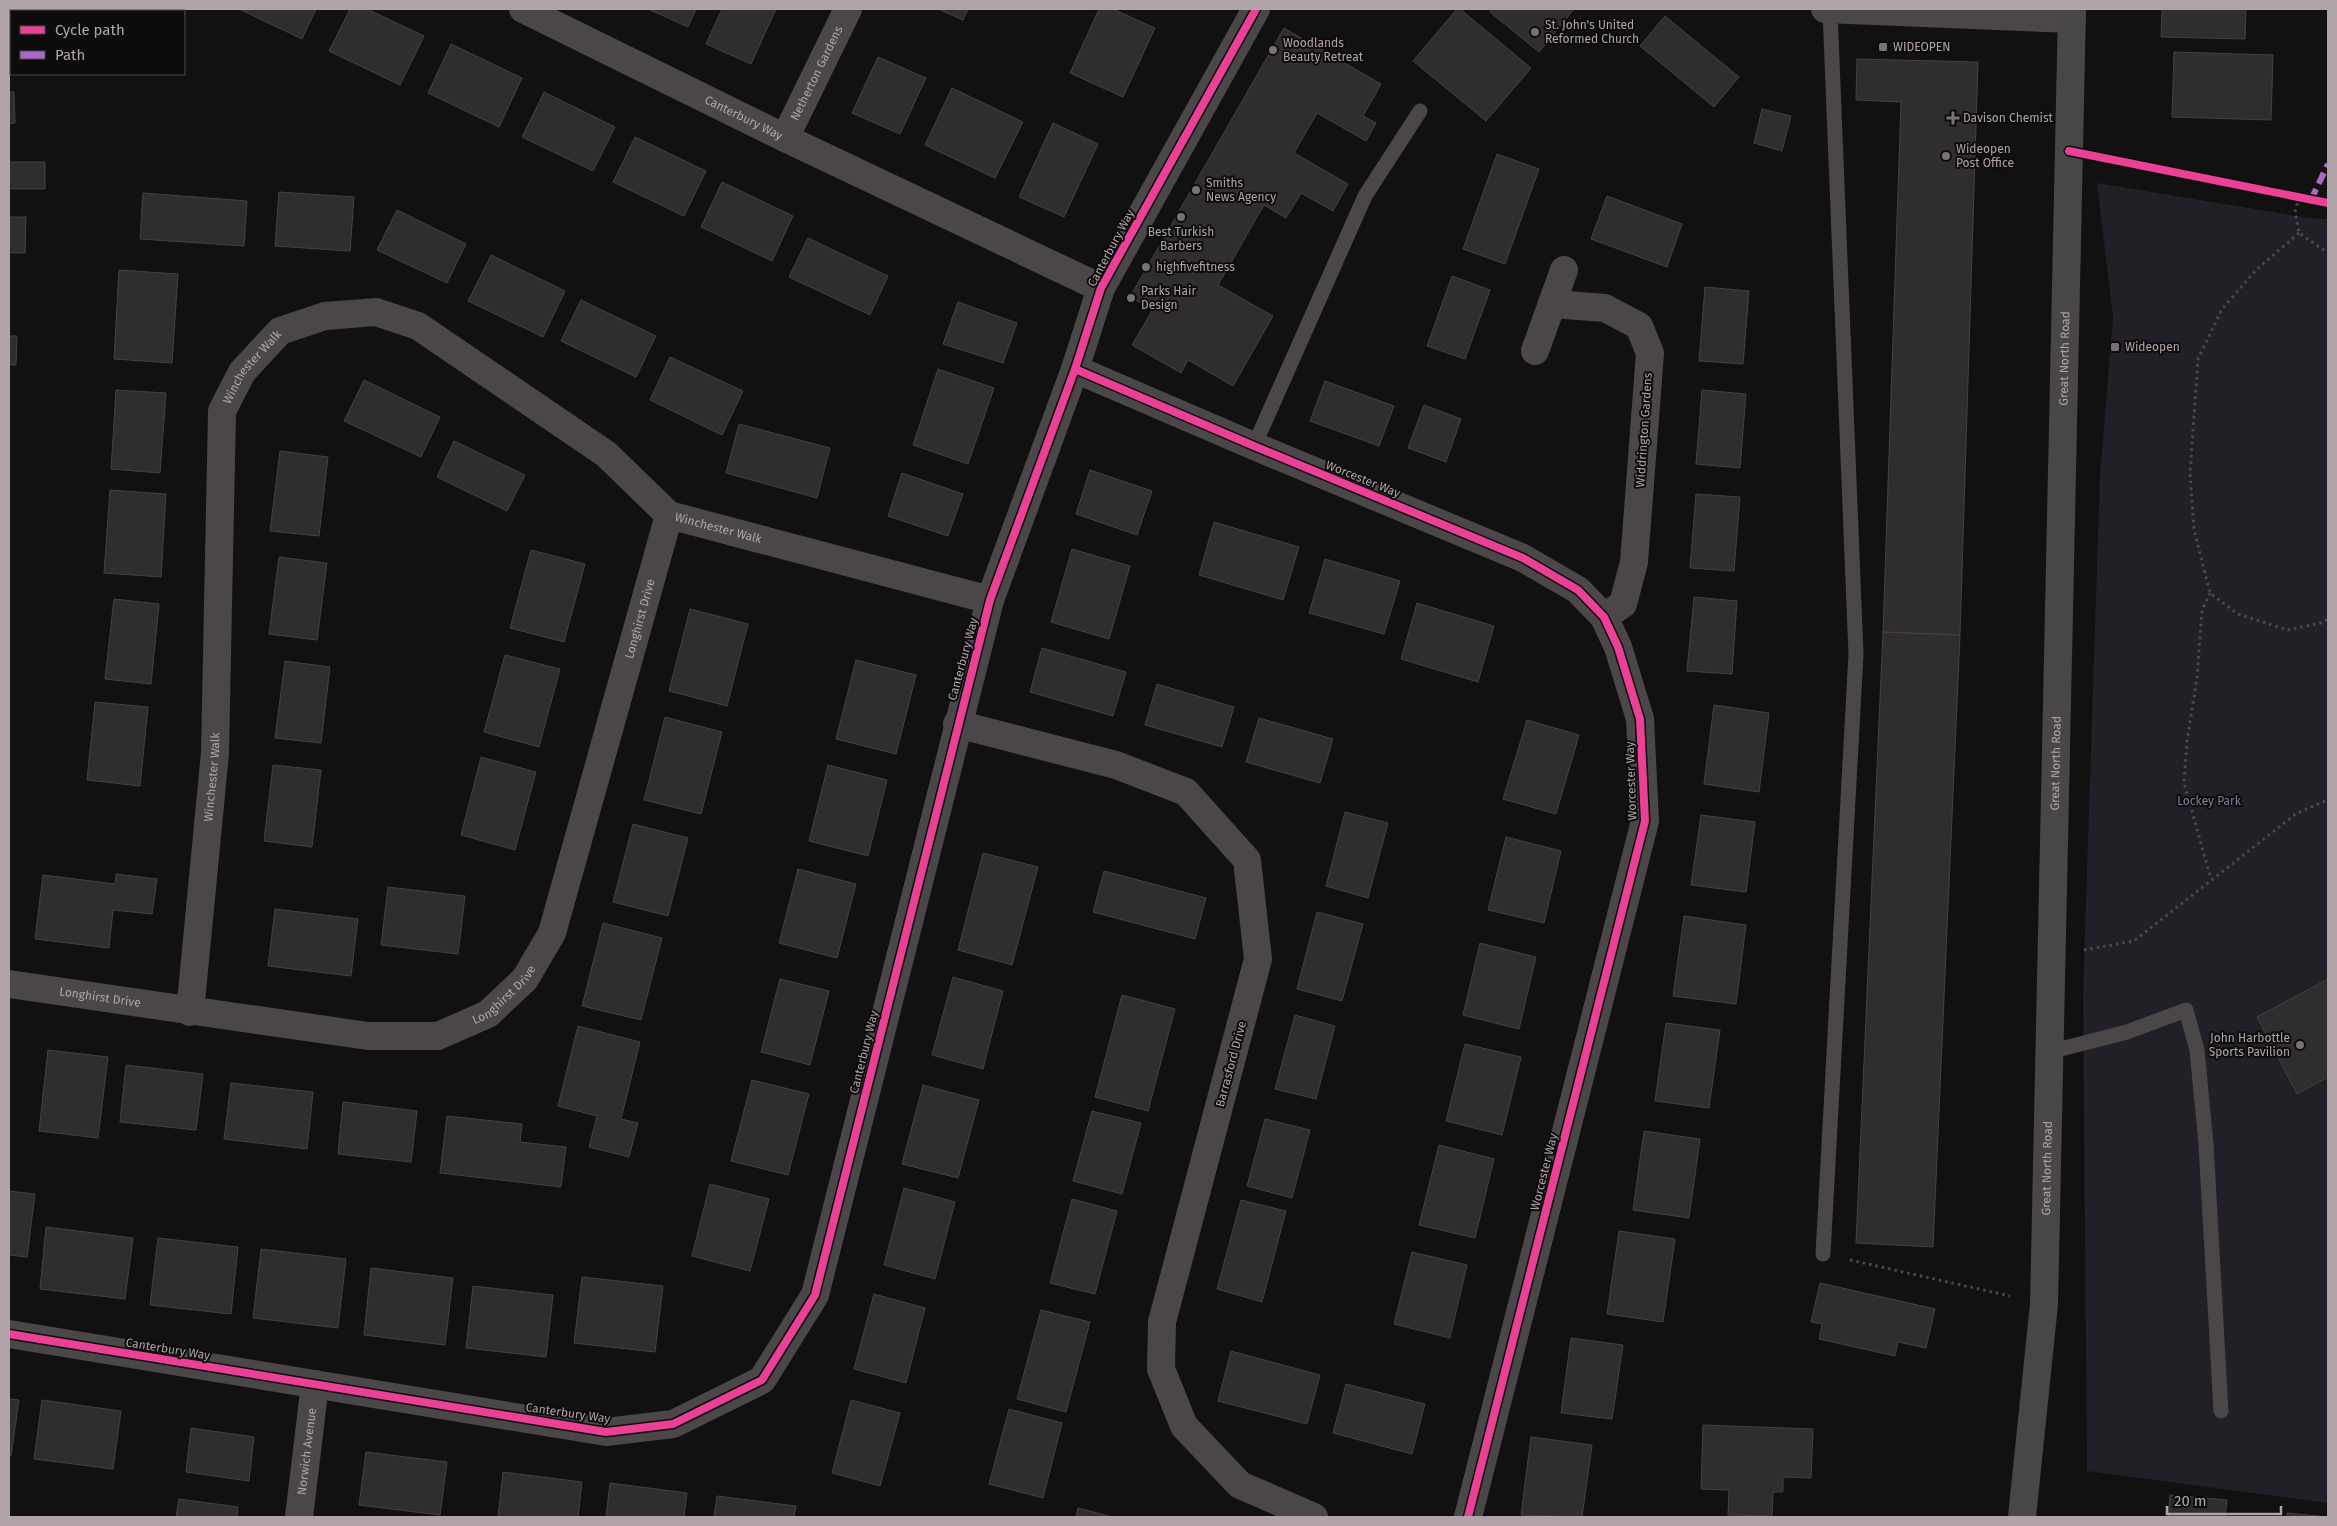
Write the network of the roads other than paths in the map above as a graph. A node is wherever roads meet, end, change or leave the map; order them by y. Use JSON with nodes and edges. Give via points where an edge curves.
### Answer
{"nodes":[{"id":1,"x":523,"y":9,"type":"edge"},
{"id":2,"x":848,"y":9,"type":"edge"},
{"id":3,"x":1256,"y":9,"type":"edge"},
{"id":4,"x":1828,"y":10,"type":"edge"},
{"id":5,"x":2072,"y":14,"type":"edge"},
{"id":6,"x":1420,"y":111,"type":"dead end"},
{"id":7,"x":785,"y":138,"type":"junction"},
{"id":8,"x":1564,"y":270,"type":"dead end"},
{"id":9,"x":1101,"y":288,"type":"junction"},
{"id":10,"x":1552,"y":304,"type":"junction"},
{"id":11,"x":1535,"y":351,"type":"dead end"},
{"id":12,"x":1075,"y":369,"type":"junction"},
{"id":13,"x":1254,"y":446,"type":"junction"},
{"id":14,"x":669,"y":515,"type":"junction"},
{"id":15,"x":990,"y":600,"type":"junction"},
{"id":16,"x":1604,"y":617,"type":"junction"},
{"id":17,"x":957,"y":724,"type":"junction"},
{"id":18,"x":9,"y":984,"type":"edge"},
{"id":19,"x":190,"y":1012,"type":"junction"},
{"id":20,"x":2049,"y":1052,"type":"junction"},
{"id":21,"x":1823,"y":1254,"type":"road end"},
{"id":22,"x":9,"y":1334,"type":"edge"},
{"id":23,"x":315,"y":1384,"type":"junction"},
{"id":24,"x":2221,"y":1411,"type":"dead end"},
{"id":25,"x":299,"y":1517,"type":"edge"},
{"id":26,"x":1314,"y":1517,"type":"edge"},
{"id":27,"x":1468,"y":1517,"type":"edge"},
{"id":28,"x":2022,"y":1517,"type":"edge"}],
"edges":[{"from":1,"to":7,"type":"street","name":"Canterbury Way"},
{"from":2,"to":7,"type":"street","name":"Netherton Gardens"},
{"from":3,"to":9,"type":"street","name":"Canterbury Way"},
{"from":4,"to":5,"type":"street"},
{"from":4,"to":21,"type":"lane","via":[[1856,654]]},
{"from":5,"to":20,"type":"main road","name":"Great North Road"},
{"from":6,"to":13,"type":"lane","via":[[1365,196]]},
{"from":7,"to":9,"type":"street","name":"Canterbury Way"},
{"from":8,"to":10,"type":"street"},
{"from":9,"to":12,"type":"street","name":"Canterbury Way"},
{"from":10,"to":11,"type":"street"},
{"from":10,"to":16,"type":"street","name":"Widdrington Gardens","via":[[1604,308],[1639,326],[1650,353],[1634,562],[1622,604]]},
{"from":12,"to":13,"type":"street","name":"Worcester Way"},
{"from":12,"to":15,"type":"street","name":"Canterbury Way"},
{"from":13,"to":16,"type":"street","name":"Worcester Way","via":[[1523,558],[1578,590]]},
{"from":14,"to":15,"type":"street","name":"Winchester Walk"},
{"from":14,"to":19,"type":"street","name":"Longhirst Drive","via":[[552,933],[525,979],[488,1014],[438,1036],[368,1036]]},
{"from":14,"to":19,"type":"street","name":"Winchester Walk","via":[[606,454],[418,326],[376,312],[325,316],[280,331],[242,372],[222,411],[215,752]]},
{"from":15,"to":17,"type":"street","name":"Canterbury Way"},
{"from":16,"to":27,"type":"street","name":"Worcester Way","via":[[1618,647],[1640,719],[1645,821]]},
{"from":17,"to":23,"type":"street","name":"Canterbury Way","via":[[815,1295],[762,1380],[673,1424],[606,1432]]},
{"from":17,"to":26,"type":"street","name":"Barrasford Drive","via":[[1116,765],[1186,792],[1247,860],[1258,959],[1162,1322],[1161,1369],[1184,1426],[1240,1485]]},
{"from":18,"to":19,"type":"street","name":"Longhirst Drive"},
{"from":20,"to":24,"type":"lane","via":[[2127,1032],[2186,1010],[2197,1050],[2206,1144]]},
{"from":20,"to":28,"type":"main road","name":"Great North Road","via":[[2044,1304]]},
{"from":22,"to":23,"type":"street","name":"Canterbury Way"},
{"from":23,"to":25,"type":"street","name":"Norwich Avenue"}]}
